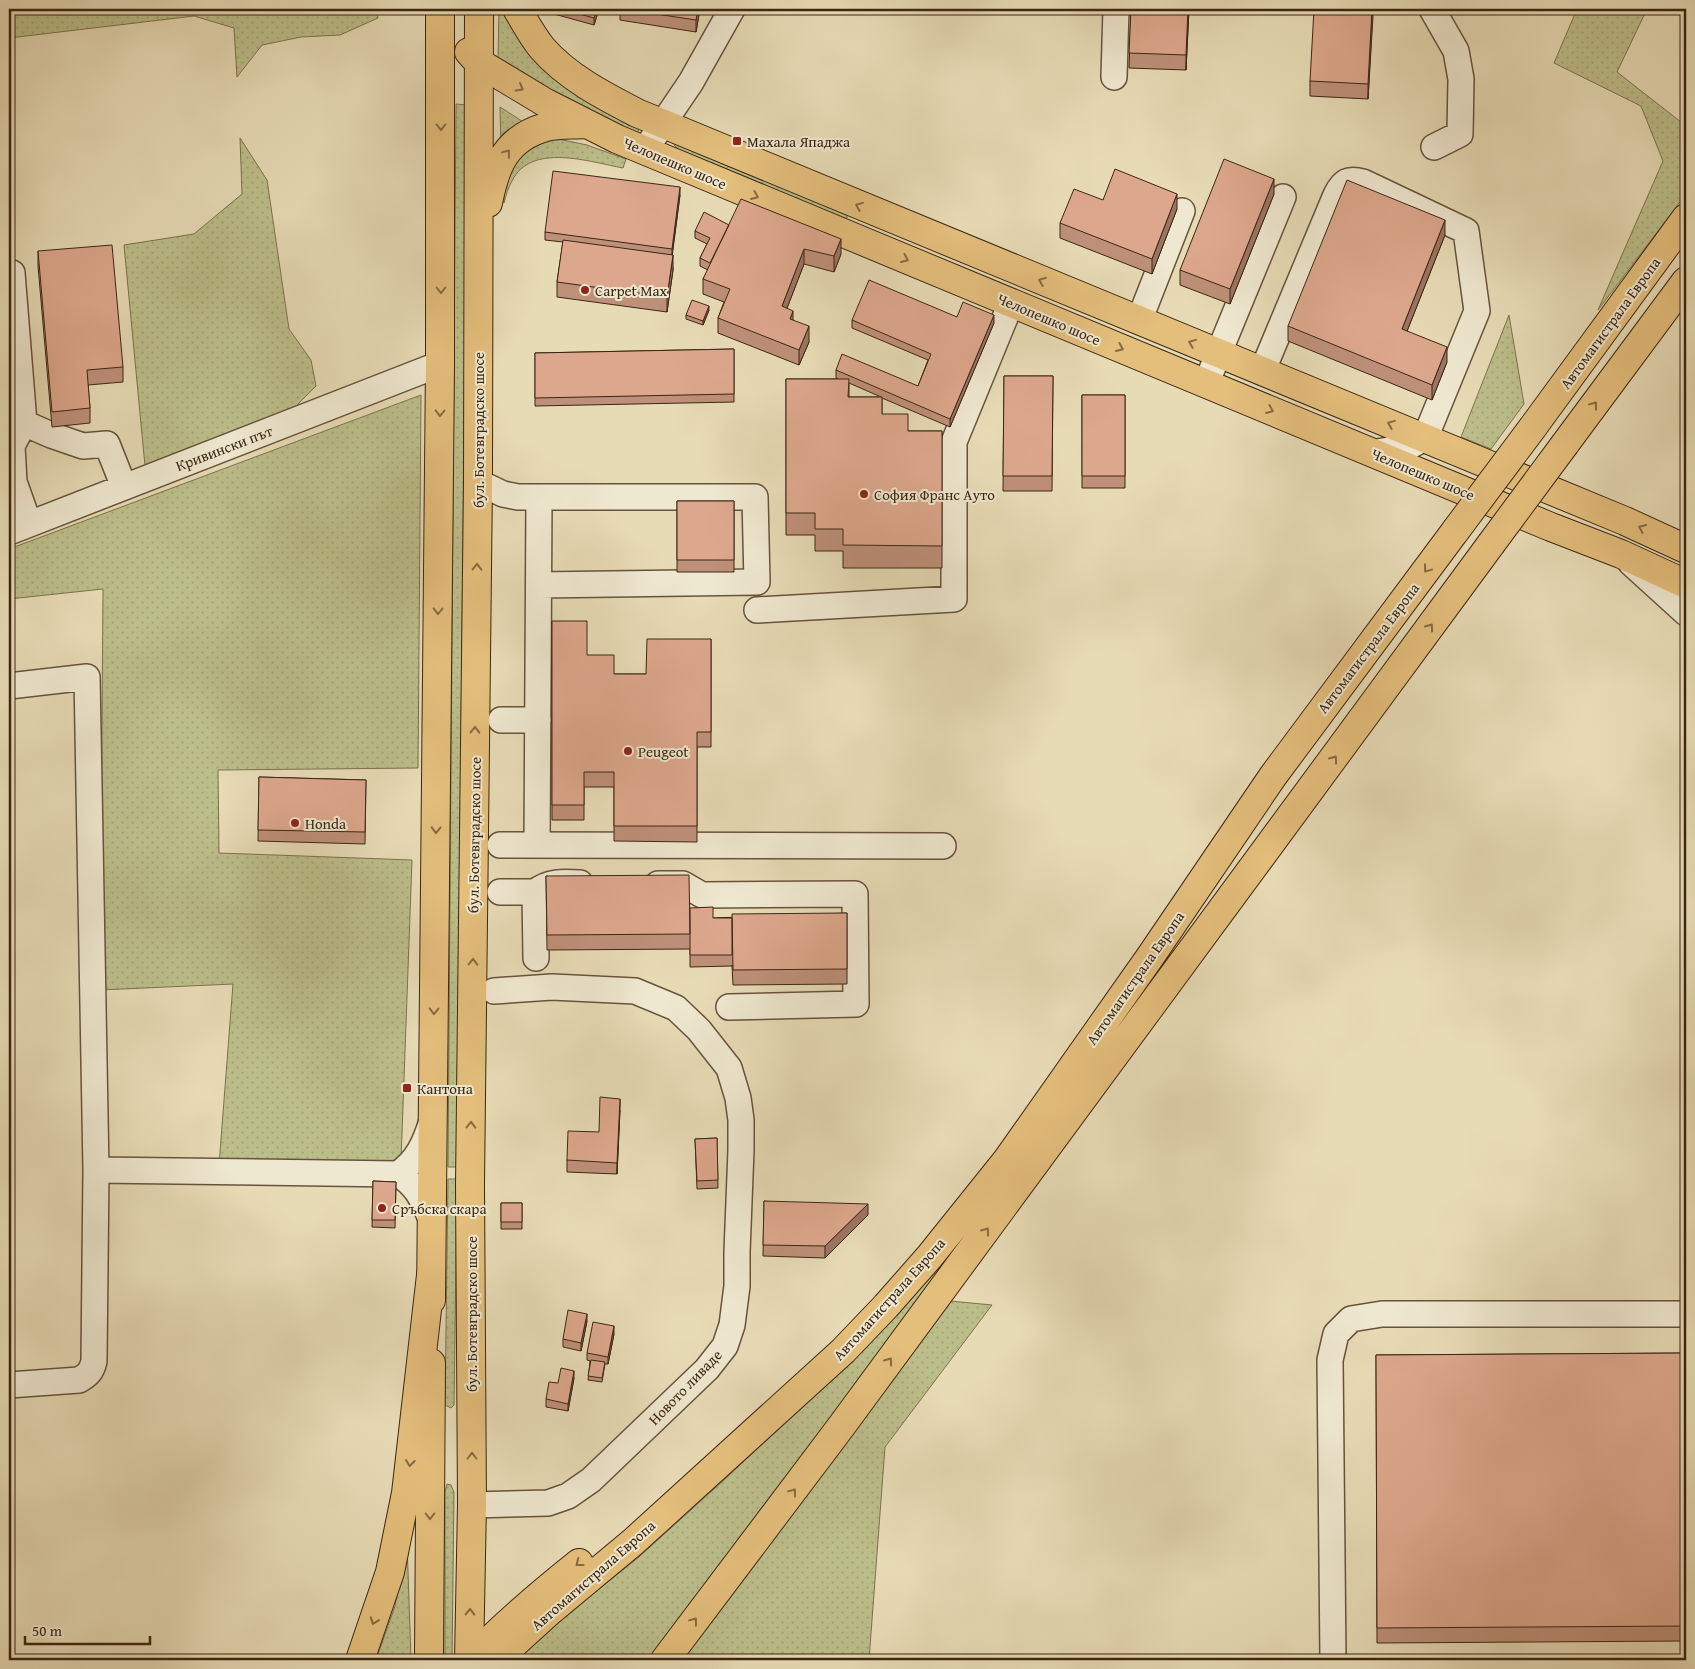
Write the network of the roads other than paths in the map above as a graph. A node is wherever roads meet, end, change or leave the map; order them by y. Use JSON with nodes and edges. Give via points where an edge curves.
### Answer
{"nodes":[{"id":1,"x":440,"y":9,"type":"edge"},
{"id":2,"x":446,"y":9,"type":"edge"},
{"id":3,"x":479,"y":9,"type":"edge"},
{"id":4,"x":517,"y":9,"type":"edge"},
{"id":5,"x":732,"y":9,"type":"edge"},
{"id":6,"x":1116,"y":9,"type":"edge"},
{"id":7,"x":1432,"y":9,"type":"edge"},
{"id":8,"x":478,"y":62,"type":"junction"},
{"id":9,"x":1114,"y":76,"type":"dead end"},
{"id":10,"x":585,"y":124,"type":"junction"},
{"id":11,"x":663,"y":125,"type":"junction"},
{"id":12,"x":1434,"y":147,"type":"dead end"},
{"id":13,"x":645,"y":150,"type":"junction"},
{"id":14,"x":1283,"y":197,"type":"dead end"},
{"id":15,"x":1182,"y":211,"type":"dead end"},
{"id":16,"x":1686,"y":218,"type":"edge"},
{"id":17,"x":479,"y":249,"type":"junction"},
{"id":18,"x":12,"y":273,"type":"dead end"},
{"id":19,"x":1686,"y":281,"type":"edge"},
{"id":20,"x":1011,"y":303,"type":"junction"},
{"id":21,"x":1139,"y":321,"type":"junction"},
{"id":22,"x":1218,"y":354,"type":"junction"},
{"id":23,"x":440,"y":364,"type":"junction"},
{"id":24,"x":1262,"y":372,"type":"junction"},
{"id":25,"x":1206,"y":384,"type":"junction"},
{"id":26,"x":24,"y":423,"type":"junction"},
{"id":27,"x":1425,"y":438,"type":"junction"},
{"id":28,"x":1372,"y":453,"type":"junction"},
{"id":29,"x":478,"y":482,"type":"junction"},
{"id":30,"x":124,"y":487,"type":"junction"},
{"id":31,"x":539,"y":498,"type":"junction"},
{"id":32,"x":19,"y":528,"type":"edge"},
{"id":33,"x":1686,"y":549,"type":"edge"},
{"id":34,"x":1621,"y":554,"type":"junction"},
{"id":35,"x":1686,"y":584,"type":"edge"},
{"id":36,"x":539,"y":585,"type":"junction"},
{"id":37,"x":757,"y":610,"type":"dead end"},
{"id":38,"x":1686,"y":613,"type":"edge"},
{"id":39,"x":9,"y":686,"type":"edge"},
{"id":40,"x":501,"y":720,"type":"dead end"},
{"id":41,"x":538,"y":720,"type":"junction"},
{"id":42,"x":500,"y":845,"type":"dead end"},
{"id":43,"x":537,"y":845,"type":"junction"},
{"id":44,"x":943,"y":846,"type":"dead end"},
{"id":45,"x":603,"y":883,"type":"edge"},
{"id":46,"x":633,"y":883,"type":"edge"},
{"id":47,"x":500,"y":892,"type":"dead end"},
{"id":48,"x":535,"y":892,"type":"junction"},
{"id":49,"x":536,"y":958,"type":"dead end"},
{"id":50,"x":494,"y":991,"type":"dead end"},
{"id":51,"x":729,"y":1007,"type":"dead end"},
{"id":52,"x":433,"y":1118,"type":"junction"},
{"id":53,"x":96,"y":1170,"type":"junction"},
{"id":54,"x":398,"y":1174,"type":"junction"},
{"id":55,"x":432,"y":1221,"type":"junction"},
{"id":56,"x":431,"y":1275,"type":"junction"},
{"id":57,"x":1686,"y":1314,"type":"edge"},
{"id":58,"x":9,"y":1385,"type":"edge"},
{"id":59,"x":472,"y":1505,"type":"junction"},
{"id":60,"x":544,"y":1603,"type":"junction"},
{"id":61,"x":1332,"y":1659,"type":"dead end"},
{"id":62,"x":360,"y":1660,"type":"edge"},
{"id":63,"x":429,"y":1660,"type":"edge"},
{"id":64,"x":470,"y":1660,"type":"edge"},
{"id":65,"x":496,"y":1660,"type":"edge"},
{"id":66,"x":665,"y":1660,"type":"edge"}],
"edges":[{"from":1,"to":23,"type":"main road","one_way":true},
{"from":2,"to":8,"type":"main road","name":"Челопешко шосе","via":[[465,48]]},
{"from":3,"to":8,"type":"main road","name":"бул. Ботевградско шосе"},
{"from":4,"to":11,"type":"main road","name":"Челопешко шосе","via":[[543,49],[557,63],[609,99]]},
{"from":5,"to":11,"type":"street"},
{"from":6,"to":9,"type":"street"},
{"from":7,"to":12,"type":"street","via":[[1456,51],[1461,79],[1460,134]]},
{"from":8,"to":10,"type":"main road","name":"Челопешко шосе","one_way":true},
{"from":8,"to":17,"type":"main road","name":"бул. Ботевградско шосе"},
{"from":10,"to":13,"type":"main road","name":"Челопешко шосе"},
{"from":17,"to":10,"type":"main road","one_way":true,"via":[[491,186],[505,152],[531,132],[547,127]]},
{"from":11,"to":13,"type":"street"},
{"from":21,"to":11,"type":"main road","name":"Челопешко шосе","one_way":true},
{"from":13,"to":20,"type":"main road","name":"Челопешко шосе","one_way":true},
{"from":14,"to":22,"type":"street"},
{"from":15,"to":21,"type":"street"},
{"from":16,"to":60,"type":"main road","name":"Автомагистрала Европа","one_way":true,"bridge":true,"via":[[1273,776],[916,1247],[766,1403],[612,1537]]},
{"from":17,"to":29,"type":"main road","name":"бул. Ботевградско шосе"},
{"from":18,"to":26,"type":"street"},
{"from":66,"to":19,"type":"main road","name":"Автомагистрала Европа","one_way":true,"bridge":true,"via":[[795,1489]]},
{"from":20,"to":25,"type":"main road","name":"Челопешко шосе","one_way":true},
{"from":20,"to":37,"type":"street","via":[[954,442],[954,599]]},
{"from":22,"to":21,"type":"main road","name":"Челопешко шосе","one_way":true},
{"from":22,"to":24,"type":"main road","name":"Челопешко шосе"},
{"from":22,"to":25,"type":"street"},
{"from":23,"to":30,"type":"street","name":"Кривински път"},
{"from":23,"to":52,"type":"main road","one_way":true},
{"from":27,"to":24,"type":"main road","name":"Челопешко шосе","one_way":true},
{"from":24,"to":27,"type":"street","via":[[1340,186],[1347,181],[1364,182],[1466,231],[1477,311]]},
{"from":25,"to":28,"type":"main road","name":"Челопешко шосе","one_way":true},
{"from":26,"to":30,"type":"street","via":[[83,446],[107,444]]},
{"from":26,"to":32,"type":"street","via":[[12,446]]},
{"from":27,"to":28,"type":"street","via":[[1410,446]]},
{"from":33,"to":27,"type":"main road","name":"Челопешко шосе","one_way":true},
{"from":28,"to":34,"type":"main road","name":"Челопешко шосе"},
{"from":29,"to":31,"type":"street","via":[[503,494]]},
{"from":59,"to":29,"type":"main road","name":"бул. Ботевградско шосе","one_way":true,"via":[[470,1185]]},
{"from":30,"to":32,"type":"street","name":"Кривински път"},
{"from":31,"to":36,"type":"street"},
{"from":31,"to":36,"type":"street","via":[[755,497],[757,582]]},
{"from":34,"to":35,"type":"main road","name":"Челопешко шосе"},
{"from":34,"to":38,"type":"street"},
{"from":36,"to":41,"type":"street"},
{"from":39,"to":53,"type":"street","via":[[87,677]]},
{"from":40,"to":41,"type":"street"},
{"from":41,"to":43,"type":"street"},
{"from":42,"to":43,"type":"street"},
{"from":43,"to":44,"type":"street"},
{"from":45,"to":48,"type":"street","via":[[553,882]]},
{"from":46,"to":51,"type":"street","via":[[683,884],[702,895],[855,894],[856,1004]]},
{"from":47,"to":48,"type":"street"},
{"from":48,"to":49,"type":"street"},
{"from":50,"to":59,"type":"street","name":"Новото ливаде","via":[[552,987],[635,991],[676,1008],[699,1030],[729,1068],[741,1117],[737,1286],[732,1325],[725,1346],[707,1368],[591,1480],[568,1496],[548,1503]]},
{"from":52,"to":54,"type":"street","via":[[425,1143],[410,1165]]},
{"from":52,"to":55,"type":"main road"},
{"from":53,"to":54,"type":"street"},
{"from":53,"to":58,"type":"street","via":[[92,1369],[79,1380]]},
{"from":54,"to":55,"type":"street","via":[[409,1181],[421,1196]]},
{"from":55,"to":56,"type":"main road"},
{"from":56,"to":62,"type":"main road","one_way":true,"via":[[401,1526],[390,1572]]},
{"from":56,"to":63,"type":"main road","one_way":true},
{"from":57,"to":61,"type":"street","via":[[1382,1314],[1351,1319],[1336,1334],[1330,1360]]},
{"from":64,"to":59,"type":"main road","name":"бул. Ботевградско шосе","one_way":true},
{"from":60,"to":64,"type":"main road","via":[[506,1624]]},
{"from":60,"to":65,"type":"main road","name":"Автомагистрала Европа"}]}
